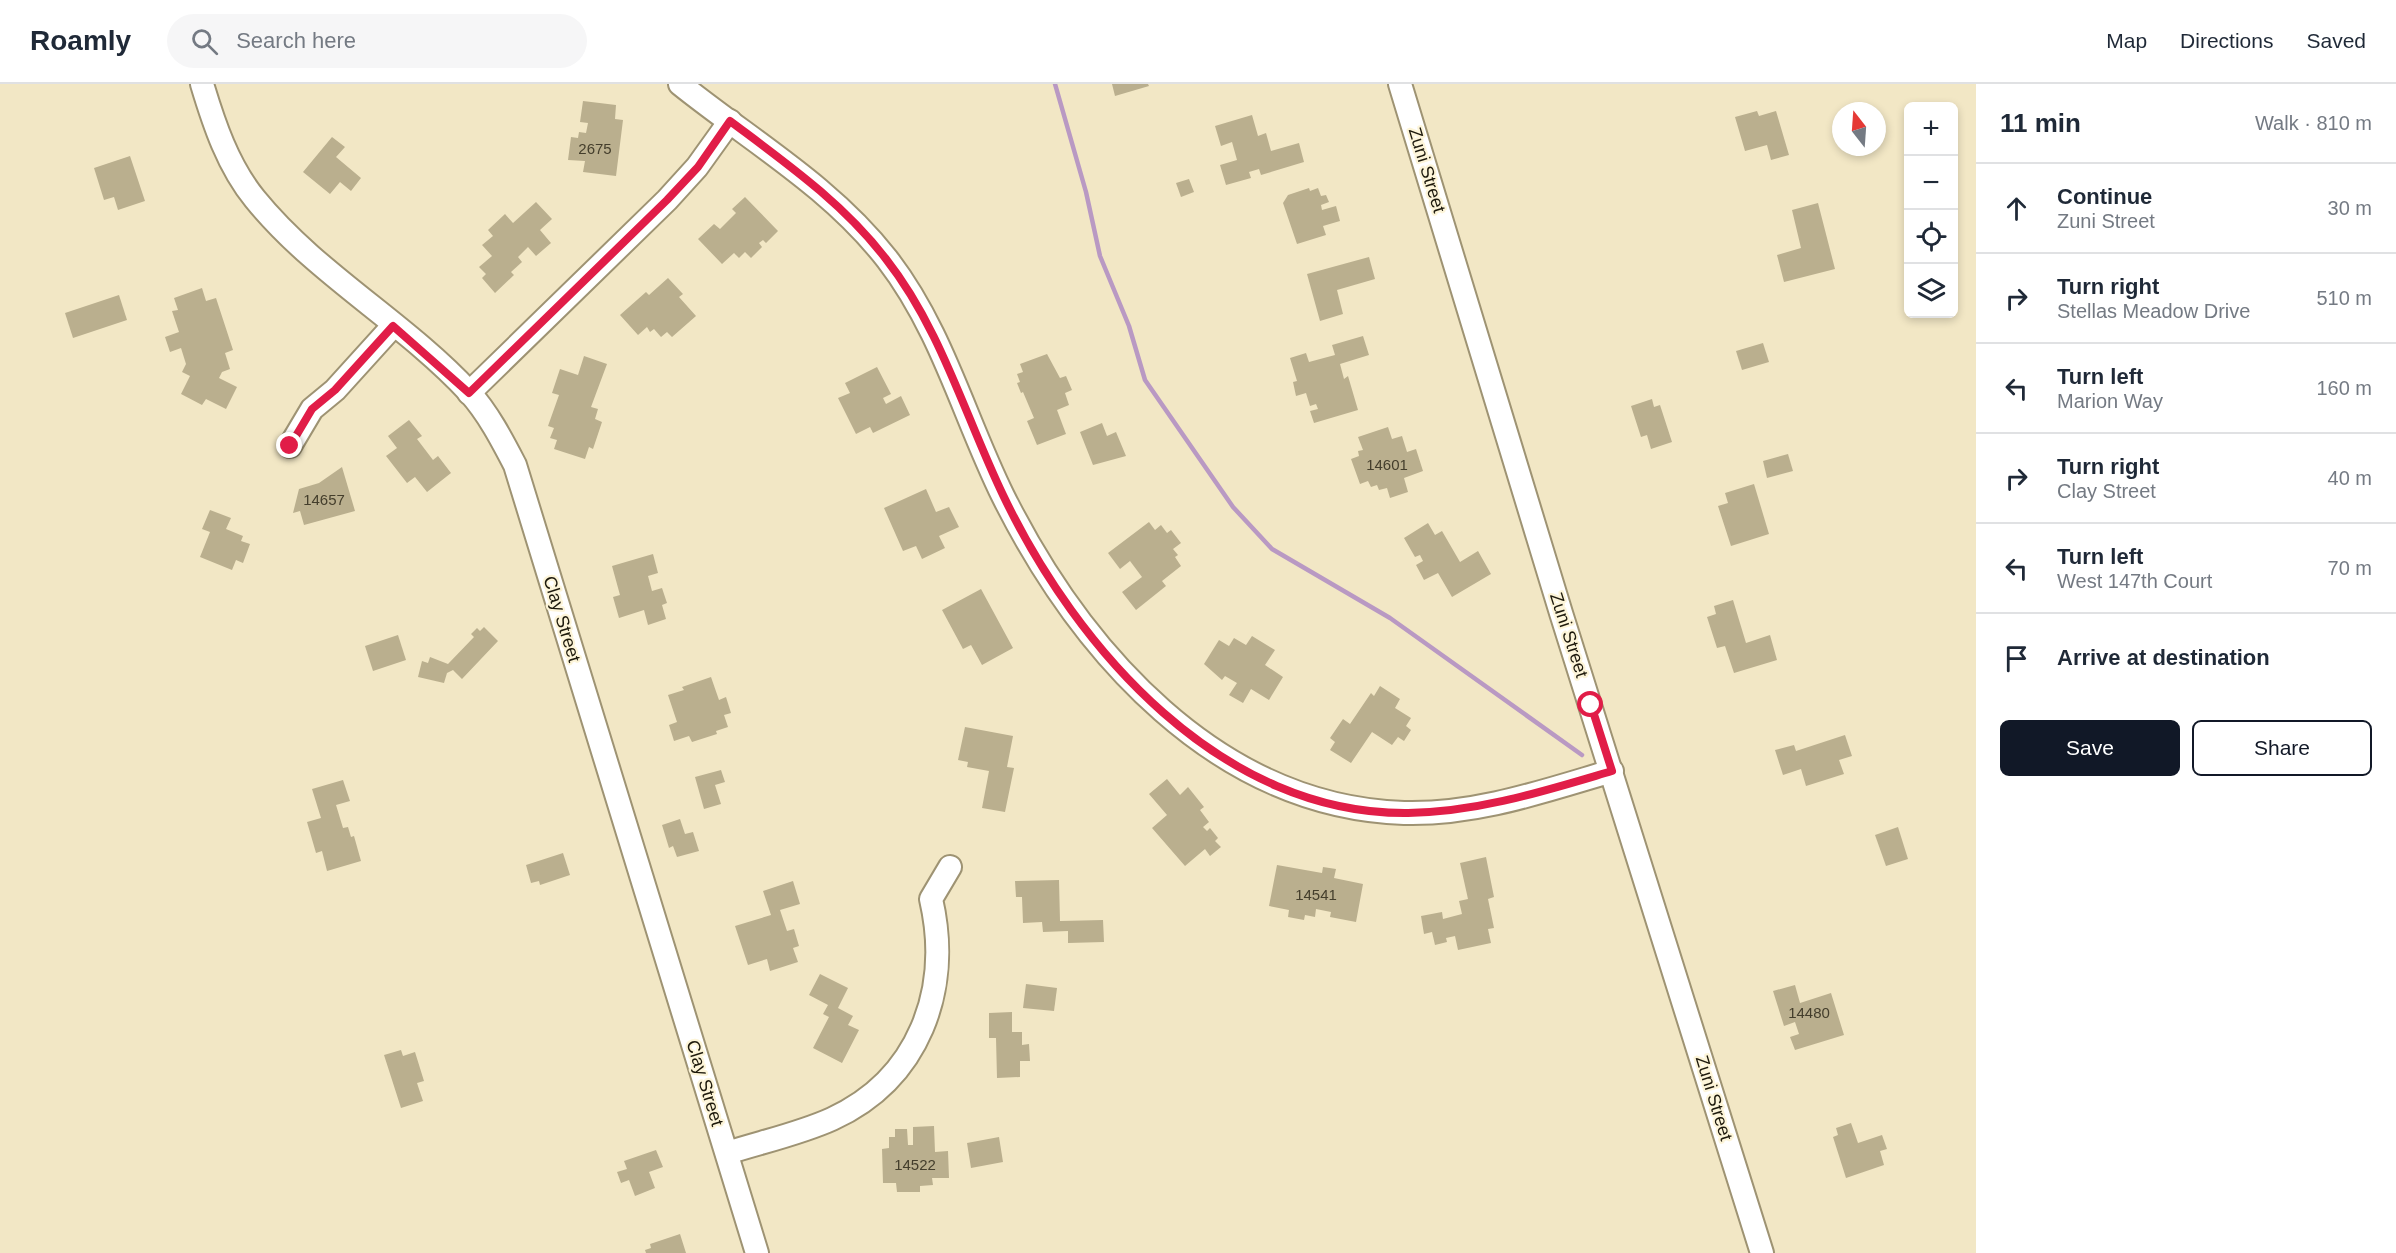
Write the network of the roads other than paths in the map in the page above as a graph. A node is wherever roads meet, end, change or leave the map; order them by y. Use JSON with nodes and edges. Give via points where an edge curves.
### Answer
{"nodes":[{"id":1,"x":202,"y":84,"type":"edge"},
{"id":2,"x":680,"y":84,"type":"edge"},
{"id":3,"x":1400,"y":84,"type":"edge"},
{"id":4,"x":730,"y":121,"type":"junction"},
{"id":5,"x":393,"y":326,"type":"junction"},
{"id":6,"x":469,"y":393,"type":"junction"},
{"id":7,"x":290,"y":446,"type":"dead end"},
{"id":8,"x":1612,"y":771,"type":"junction"},
{"id":9,"x":950,"y":867,"type":"dead end"},
{"id":10,"x":727,"y":1153,"type":"junction"},
{"id":11,"x":757,"y":1253,"type":"edge"},
{"id":12,"x":1762,"y":1253,"type":"edge"}],
"edges":[{"from":1,"to":5,"type":"street","name":"Clay Street","via":[[222,143],[254,198],[284,230]]},
{"from":2,"to":4,"type":"street"},
{"from":3,"to":8,"type":"street","name":"Zuni Street"},
{"from":4,"to":6,"type":"street","via":[[698,167],[667,200]]},
{"from":4,"to":8,"type":"street","via":[[842,209],[886,259],[914,299],[948,366],[1002,494],[1045,571],[1107,654],[1163,712],[1201,743],[1297,794],[1374,811],[1471,809],[1524,798]]},
{"from":5,"to":6,"type":"street","name":"Clay Street"},
{"from":5,"to":7,"type":"street","via":[[335,390],[312,409]]},
{"from":6,"to":10,"type":"street","name":"Clay Street","via":[[502,439],[515,465]]},
{"from":8,"to":12,"type":"street","name":"Zuni Street"},
{"from":9,"to":10,"type":"street","via":[[931,900],[939,943],[933,997],[923,1028],[900,1065],[869,1096],[832,1119]]},
{"from":10,"to":11,"type":"street","name":"Clay Street"}]}
